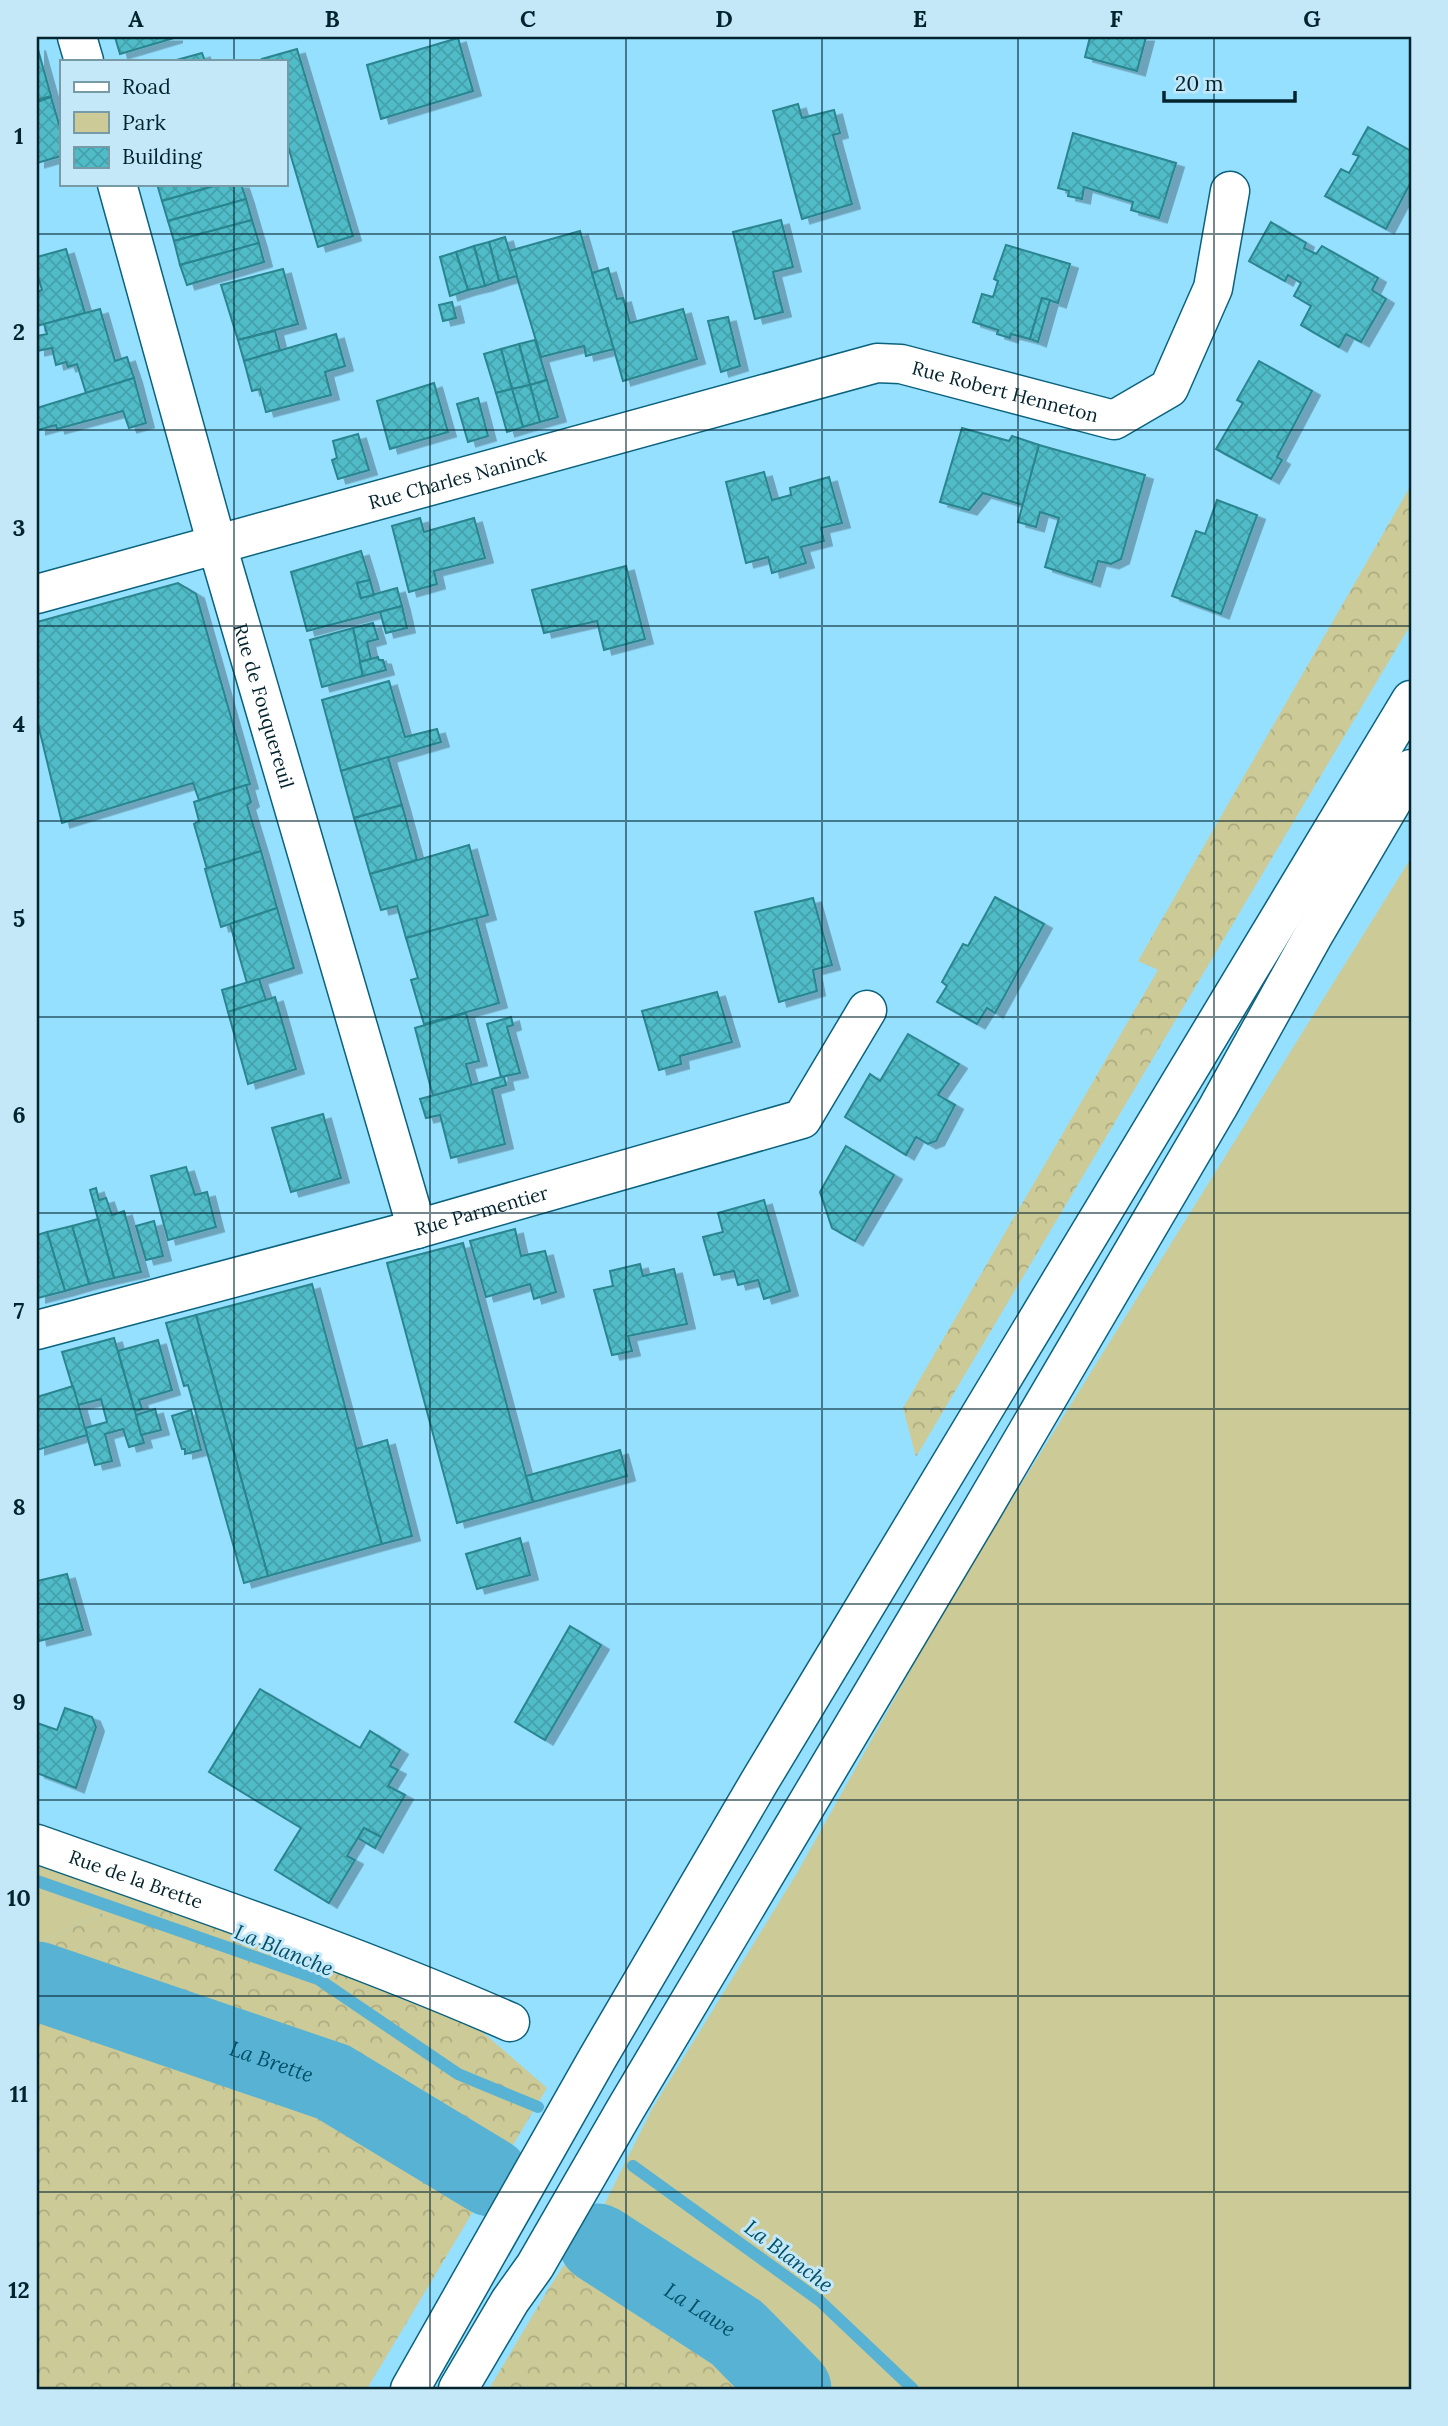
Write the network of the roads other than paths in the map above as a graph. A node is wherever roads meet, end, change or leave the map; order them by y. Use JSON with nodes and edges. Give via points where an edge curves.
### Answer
{"nodes":[{"id":1,"x":77,"y":37,"type":"edge"},
{"id":2,"x":84,"y":60,"type":"edge"},
{"id":3,"x":118,"y":186,"type":"edge"},
{"id":4,"x":1230,"y":191,"type":"dead end"},
{"id":5,"x":877,"y":362,"type":"joint"},
{"id":6,"x":217,"y":545,"type":"junction"},
{"id":7,"x":37,"y":594,"type":"edge"},
{"id":8,"x":1411,"y":700,"type":"edge"},
{"id":9,"x":1411,"y":769,"type":"edge"},
{"id":10,"x":867,"y":1010,"type":"dead end"},
{"id":11,"x":416,"y":1228,"type":"junction"},
{"id":12,"x":37,"y":1330,"type":"edge"},
{"id":13,"x":37,"y":1844,"type":"edge"},
{"id":14,"x":510,"y":2022,"type":"dead end"},
{"id":15,"x":410,"y":2389,"type":"edge"},
{"id":16,"x":458,"y":2389,"type":"edge"}],
"edges":[{"from":1,"to":2,"type":"street"},
{"from":3,"to":6,"type":"street","name":"Rue de Fouquereuil"},
{"from":4,"to":5,"type":"street","name":"Rue Robert Henneton","via":[[1213,288],[1169,388],[1114,420],[901,364]]},
{"from":5,"to":6,"type":"street","name":"Rue Charles Naninck"},
{"from":6,"to":7,"type":"street","name":"Rue Charles Naninck"},
{"from":6,"to":11,"type":"street","name":"Rue de Fouquereuil"},
{"from":8,"to":15,"type":"street","via":[[761,1779]]},
{"from":9,"to":16,"type":"street","via":[[1015,1453]]},
{"from":10,"to":11,"type":"street","name":"Rue Parmentier","via":[[802,1119]]},
{"from":11,"to":12,"type":"street","name":"Rue Parmentier"},
{"from":13,"to":14,"type":"street","name":"Rue de la Brette","via":[[240,1916]]}]}
